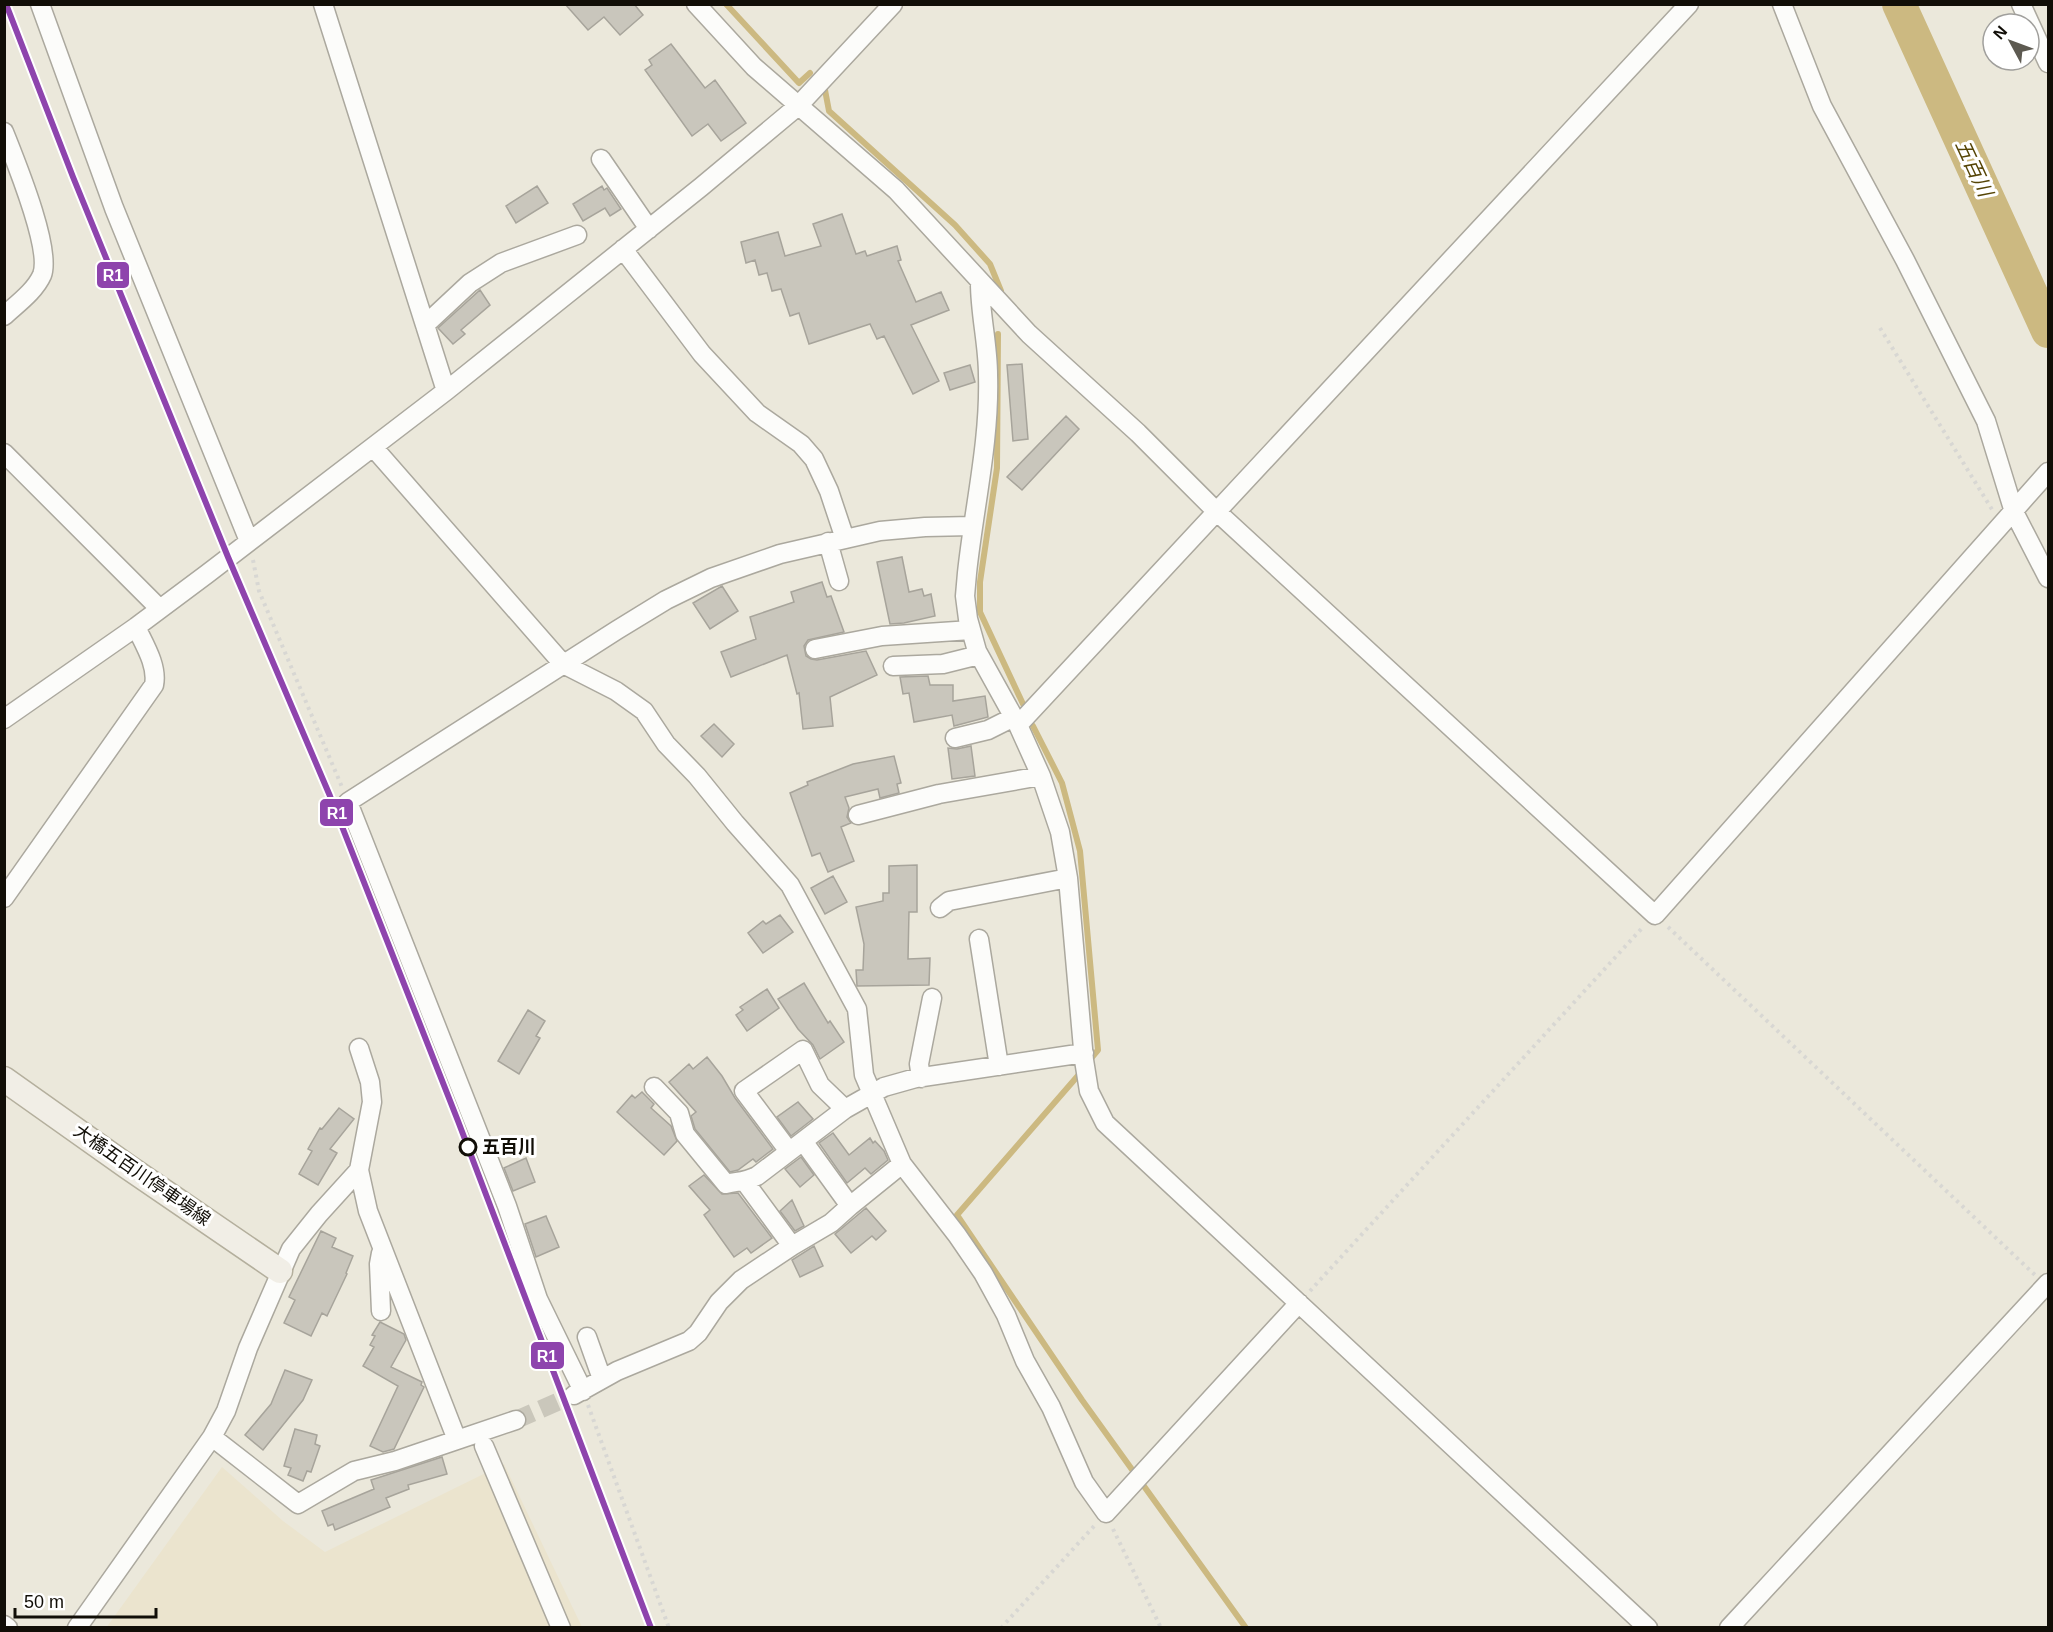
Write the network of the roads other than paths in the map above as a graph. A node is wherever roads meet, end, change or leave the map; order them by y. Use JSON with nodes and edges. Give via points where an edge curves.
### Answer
{"nodes":[{"id":1,"x":40,"y":4,"type":"edge"},
{"id":2,"x":323,"y":4,"type":"edge"},
{"id":3,"x":696,"y":4,"type":"edge"},
{"id":4,"x":892,"y":4,"type":"edge"},
{"id":5,"x":1689,"y":4,"type":"edge"},
{"id":6,"x":1782,"y":4,"type":"edge"},
{"id":7,"x":2021,"y":4,"type":"edge"},
{"id":8,"x":2049,"y":63,"type":"edge"},
{"id":9,"x":798,"y":106,"type":"junction"},
{"id":10,"x":4,"y":132,"type":"edge"},
{"id":11,"x":601,"y":159,"type":"dead end"},
{"id":12,"x":649,"y":229,"type":"junction"},
{"id":13,"x":577,"y":235,"type":"dead end"},
{"id":14,"x":623,"y":249,"type":"junction"},
{"id":15,"x":980,"y":283,"type":"junction"},
{"id":16,"x":4,"y":316,"type":"edge"},
{"id":17,"x":425,"y":325,"type":"junction"},
{"id":18,"x":446,"y":391,"type":"junction"},
{"id":19,"x":373,"y":447,"type":"junction"},
{"id":20,"x":4,"y":453,"type":"edge"},
{"id":21,"x":2049,"y":472,"type":"edge"},
{"id":22,"x":1216,"y":511,"type":"junction"},
{"id":23,"x":2014,"y":512,"type":"junction"},
{"id":24,"x":972,"y":526,"type":"junction"},
{"id":25,"x":249,"y":541,"type":"junction"},
{"id":26,"x":836,"y":541,"type":"junction"},
{"id":27,"x":2049,"y":578,"type":"edge"},
{"id":28,"x":839,"y":581,"type":"dead end"},
{"id":29,"x":159,"y":608,"type":"junction"},
{"id":30,"x":136,"y":627,"type":"junction"},
{"id":31,"x":971,"y":630,"type":"junction"},
{"id":32,"x":815,"y":650,"type":"dead end"},
{"id":33,"x":979,"y":655,"type":"junction"},
{"id":34,"x":563,"y":664,"type":"junction"},
{"id":35,"x":893,"y":666,"type":"dead end"},
{"id":36,"x":4,"y":719,"type":"edge"},
{"id":37,"x":1016,"y":721,"type":"junction"},
{"id":38,"x":955,"y":738,"type":"dead end"},
{"id":39,"x":1041,"y":776,"type":"junction"},
{"id":40,"x":858,"y":815,"type":"dead end"},
{"id":41,"x":1068,"y":878,"type":"junction"},
{"id":42,"x":4,"y":898,"type":"edge"},
{"id":43,"x":940,"y":908,"type":"dead end"},
{"id":44,"x":979,"y":939,"type":"dead end"},
{"id":45,"x":932,"y":998,"type":"dead end"},
{"id":46,"x":359,"y":1048,"type":"dead end"},
{"id":47,"x":1084,"y":1057,"type":"junction"},
{"id":48,"x":999,"y":1066,"type":"junction"},
{"id":49,"x":4,"y":1078,"type":"edge"},
{"id":50,"x":921,"y":1078,"type":"junction"},
{"id":51,"x":654,"y":1087,"type":"dead end"},
{"id":52,"x":872,"y":1093,"type":"junction"},
{"id":53,"x":845,"y":1109,"type":"junction"},
{"id":54,"x":796,"y":1146,"type":"junction"},
{"id":55,"x":902,"y":1164,"type":"junction"},
{"id":56,"x":359,"y":1170,"type":"junction"},
{"id":57,"x":745,"y":1182,"type":"junction"},
{"id":58,"x":850,"y":1206,"type":"junction"},
{"id":59,"x":792,"y":1246,"type":"junction"},
{"id":60,"x":382,"y":1248,"type":"junction"},
{"id":61,"x":280,"y":1271,"type":"junction"},
{"id":62,"x":2047,"y":1284,"type":"edge"},
{"id":63,"x":1299,"y":1303,"type":"junction"},
{"id":64,"x":381,"y":1311,"type":"dead end"},
{"id":65,"x":587,"y":1337,"type":"dead end"},
{"id":66,"x":602,"y":1379,"type":"junction"},
{"id":67,"x":516,"y":1419,"type":"tunnel mouth"},
{"id":68,"x":212,"y":1437,"type":"junction"},
{"id":69,"x":456,"y":1440,"type":"junction"},
{"id":70,"x":484,"y":1446,"type":"dead end"},
{"id":71,"x":4,"y":1625,"type":"edge"},
{"id":72,"x":8,"y":1628,"type":"edge"},
{"id":73,"x":77,"y":1628,"type":"edge"},
{"id":74,"x":561,"y":1628,"type":"edge"},
{"id":75,"x":1648,"y":1628,"type":"edge"},
{"id":76,"x":1729,"y":1628,"type":"edge"}],
"edges":[{"from":1,"to":25,"type":"street","via":[[114,208]]},
{"from":2,"to":17,"type":"street"},
{"from":3,"to":9,"type":"street","via":[[754,67]]},
{"from":4,"to":9,"type":"street"},
{"from":5,"to":22,"type":"street"},
{"from":6,"to":23,"type":"street","via":[[1822,106],[1986,421]]},
{"from":7,"to":8,"type":"street"},
{"from":9,"to":12,"type":"street"},
{"from":9,"to":15,"type":"street","via":[[896,190]]},
{"from":10,"to":16,"type":"street","via":[[34,214],[44,258],[42,274],[34,286]]},
{"from":11,"to":12,"type":"street"},
{"from":12,"to":14,"type":"street"},
{"from":13,"to":17,"type":"street","via":[[501,263],[470,283]]},
{"from":14,"to":18,"type":"street"},
{"from":14,"to":26,"type":"street","via":[[702,354],[757,413],[801,444],[814,459],[829,491]]},
{"from":15,"to":22,"type":"street"},
{"from":15,"to":24,"type":"street","via":[[988,375],[987,431]]},
{"from":17,"to":18,"type":"street"},
{"from":18,"to":19,"type":"street"},
{"from":19,"to":25,"type":"street"},
{"from":19,"to":34,"type":"street"},
{"from":20,"to":29,"type":"street"},
{"from":21,"to":23,"type":"street"},
{"from":22,"to":23,"type":"street","via":[[1655,915]]},
{"from":22,"to":37,"type":"street"},
{"from":23,"to":27,"type":"street"},
{"from":24,"to":26,"type":"street","via":[[880,531]]},
{"from":24,"to":31,"type":"street","via":[[965,596]]},
{"from":25,"to":29,"type":"street"},
{"from":26,"to":28,"type":"street"},
{"from":26,"to":34,"type":"street","via":[[780,554],[711,578],[666,600]]},
{"from":29,"to":30,"type":"street"},
{"from":30,"to":36,"type":"street"},
{"from":30,"to":42,"type":"street","via":[[152,664],[154,685]]},
{"from":31,"to":32,"type":"street","via":[[882,636]]},
{"from":31,"to":33,"type":"street"},
{"from":33,"to":35,"type":"street","via":[[943,664]]},
{"from":33,"to":37,"type":"street"},
{"from":34,"to":52,"type":"street","via":[[616,691],[644,711],[666,744],[790,885],[857,1009],[864,1075]]},
{"from":34,"to":66,"type":"street","via":[[348,802],[577,1393]]},
{"from":37,"to":38,"type":"street"},
{"from":37,"to":39,"type":"street"},
{"from":39,"to":40,"type":"street","via":[[939,794]]},
{"from":39,"to":41,"type":"street","via":[[1060,832]]},
{"from":41,"to":43,"type":"street","via":[[949,901]]},
{"from":41,"to":47,"type":"street"},
{"from":44,"to":48,"type":"street"},
{"from":45,"to":50,"type":"street","via":[[919,1064]]},
{"from":46,"to":56,"type":"street","via":[[372,1102]]},
{"from":47,"to":48,"type":"street"},
{"from":47,"to":63,"type":"street","via":[[1089,1091],[1105,1123]]},
{"from":48,"to":50,"type":"street"},
{"from":49,"to":61,"type":"main road","name":"大橋五百川停車場線"},
{"from":50,"to":52,"type":"street"},
{"from":51,"to":57,"type":"street","via":[[679,1113],[685,1134],[726,1184]]},
{"from":52,"to":53,"type":"street"},
{"from":52,"to":55,"type":"street"},
{"from":53,"to":54,"type":"street"},
{"from":53,"to":54,"type":"street","via":[[820,1085],[803,1050],[744,1091]]},
{"from":54,"to":57,"type":"street"},
{"from":54,"to":58,"type":"street"},
{"from":55,"to":58,"type":"street"},
{"from":55,"to":63,"type":"street","via":[[983,1273],[1084,1482],[1106,1513]]},
{"from":56,"to":60,"type":"street","via":[[363,1199]]},
{"from":56,"to":61,"type":"street","via":[[291,1249]]},
{"from":57,"to":59,"type":"street"},
{"from":58,"to":59,"type":"street","via":[[831,1223]]},
{"from":59,"to":66,"type":"street","via":[[731,1289],[689,1341]]},
{"from":60,"to":64,"type":"street"},
{"from":60,"to":69,"type":"street"},
{"from":61,"to":68,"type":"street","via":[[226,1411]]},
{"from":62,"to":76,"type":"street"},
{"from":63,"to":75,"type":"street"},
{"from":65,"to":66,"type":"street"},
{"from":67,"to":69,"type":"street"},
{"from":68,"to":69,"type":"street","via":[[298,1504],[354,1471]]},
{"from":68,"to":73,"type":"street"},
{"from":70,"to":74,"type":"street"},
{"from":71,"to":72,"type":"street"}]}
